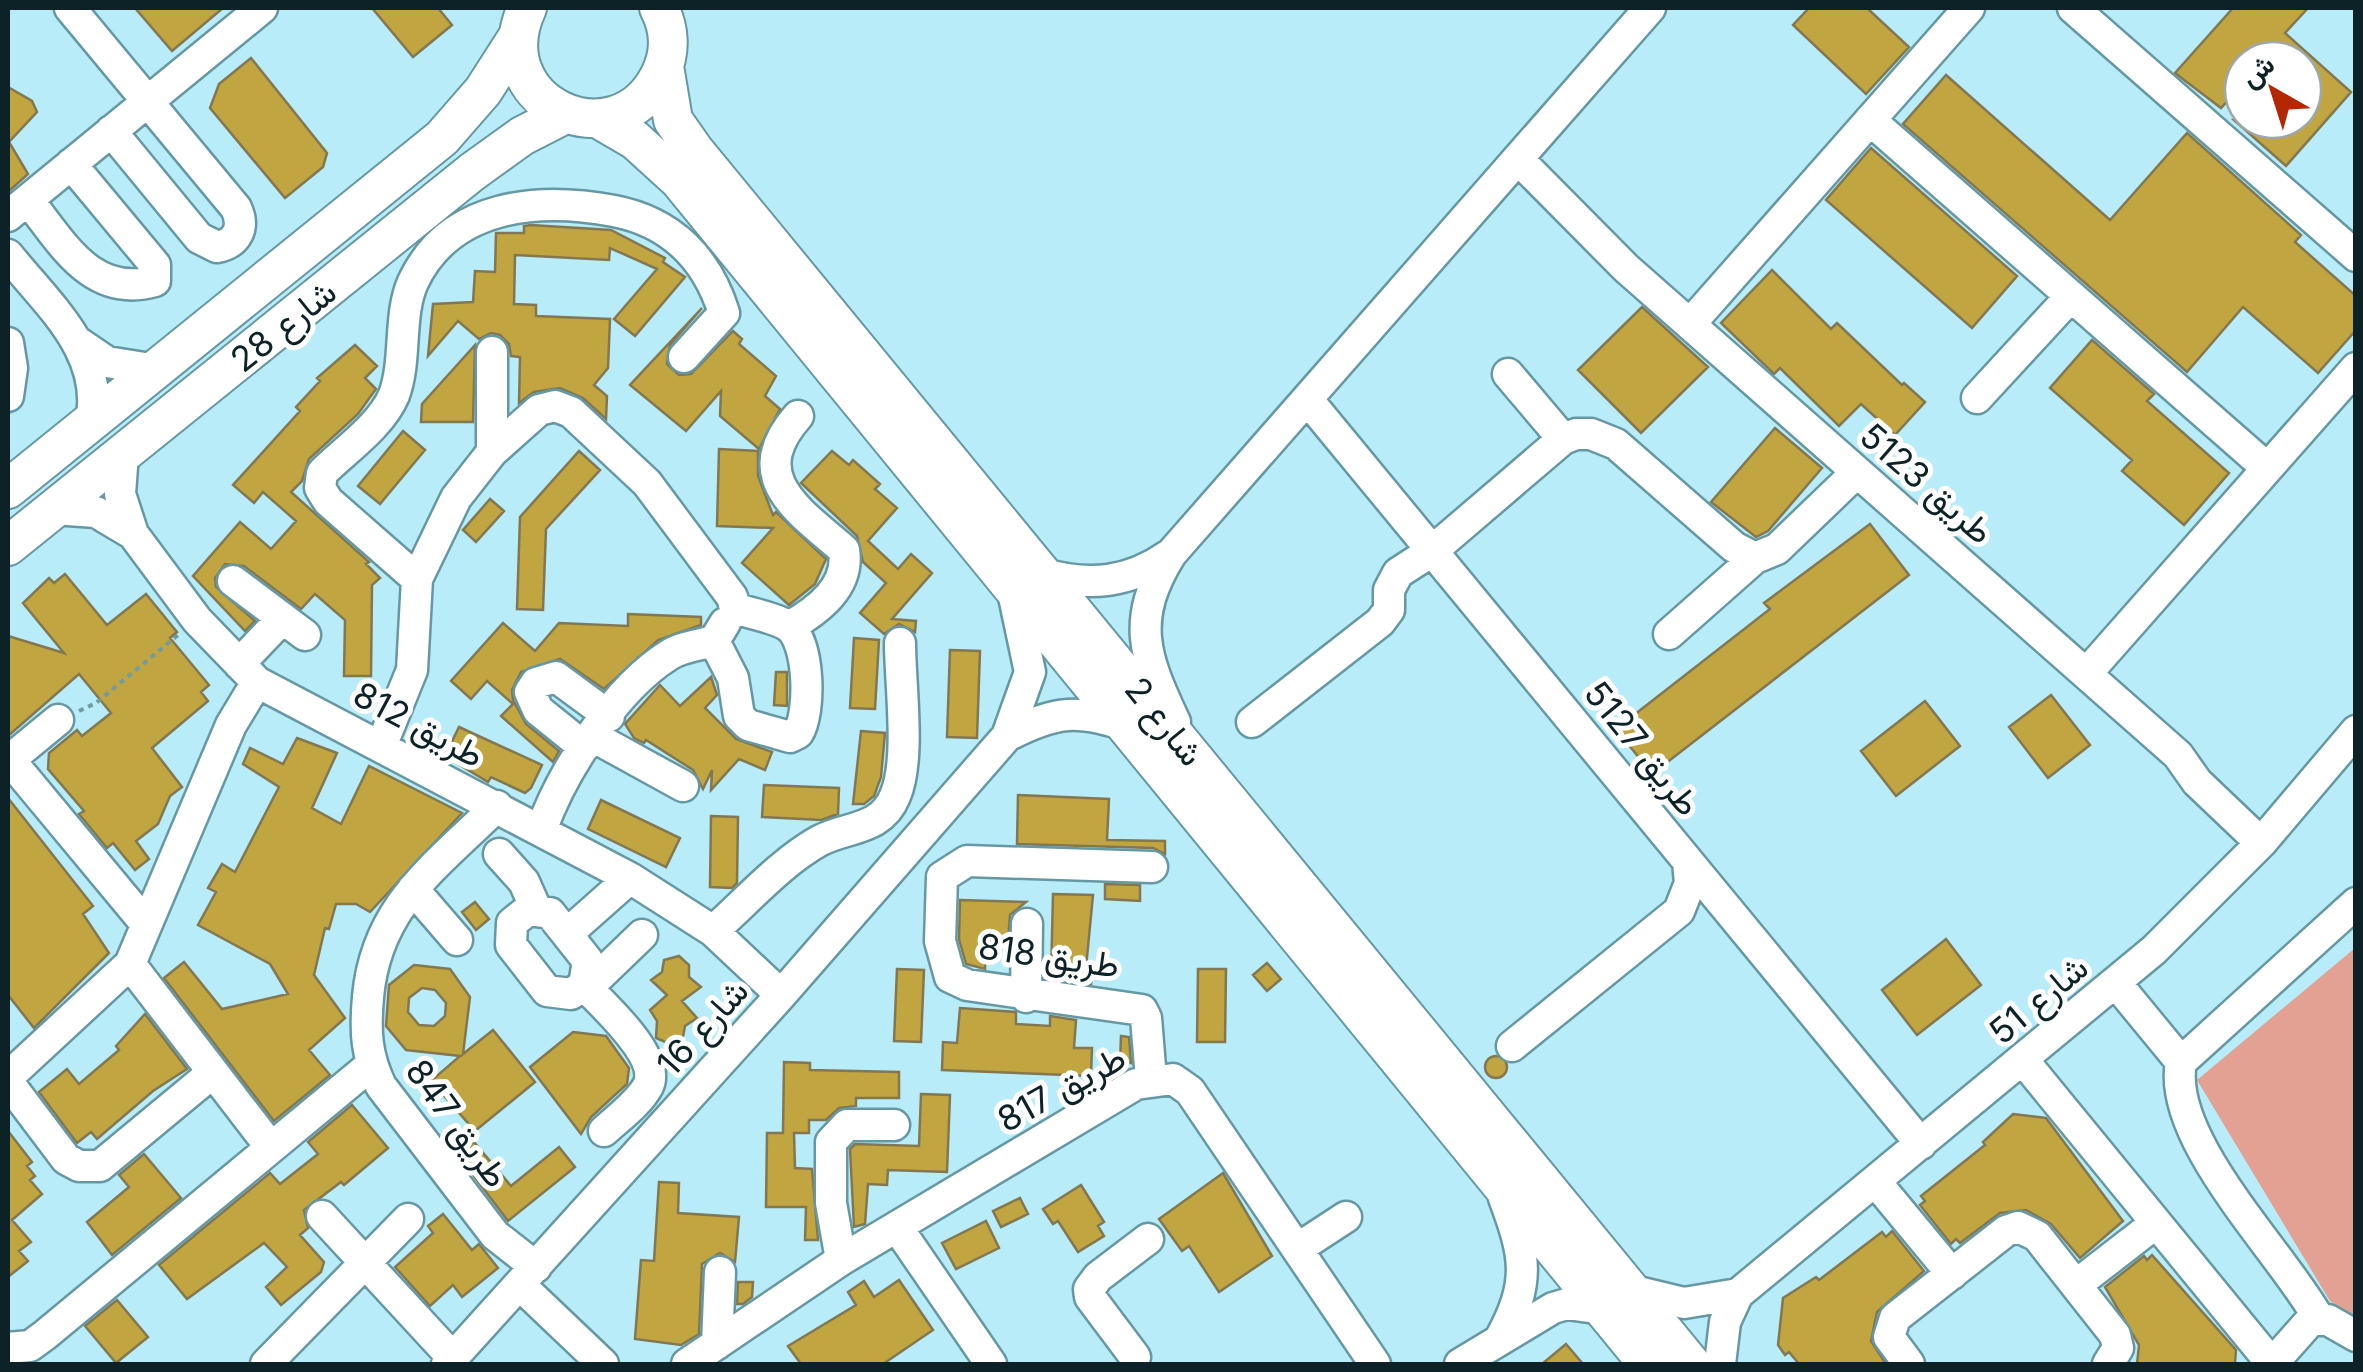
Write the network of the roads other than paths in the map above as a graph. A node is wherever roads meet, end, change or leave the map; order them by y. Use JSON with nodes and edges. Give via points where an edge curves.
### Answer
{"nodes":[{"id":1,"x":70,"y":8,"type":"edge"},
{"id":2,"x":262,"y":8,"type":"edge"},
{"id":3,"x":1650,"y":8,"type":"edge"},
{"id":4,"x":1969,"y":8,"type":"edge"},
{"id":5,"x":2074,"y":8,"type":"edge"},
{"id":6,"x":519,"y":19,"type":"edge"},
{"id":7,"x":670,"y":29,"type":"edge"},
{"id":8,"x":147,"y":102,"type":"junction"},
{"id":9,"x":582,"y":116,"type":"junction"},
{"id":10,"x":1870,"y":120,"type":"junction"},
{"id":11,"x":111,"y":131,"type":"junction"},
{"id":12,"x":71,"y":164,"type":"junction"},
{"id":13,"x":1510,"y":168,"type":"junction"},
{"id":14,"x":18,"y":208,"type":"edge"},
{"id":15,"x":8,"y":255,"type":"edge"},
{"id":16,"x":2356,"y":256,"type":"edge"},
{"id":17,"x":19,"y":292,"type":"edge"},
{"id":18,"x":2071,"y":296,"type":"junction"},
{"id":19,"x":1690,"y":324,"type":"junction"},
{"id":20,"x":8,"y":343,"type":"edge"},
{"id":21,"x":79,"y":343,"type":"junction"},
{"id":22,"x":492,"y":352,"type":"dead end"},
{"id":23,"x":684,"y":358,"type":"dead end"},
{"id":24,"x":2356,"y":368,"type":"edge"},
{"id":25,"x":157,"y":370,"type":"junction"},
{"id":26,"x":1508,"y":374,"type":"dead end"},
{"id":27,"x":8,"y":396,"type":"edge"},
{"id":28,"x":1977,"y":398,"type":"dead end"},
{"id":29,"x":1307,"y":399,"type":"junction"},
{"id":30,"x":798,"y":416,"type":"dead end"},
{"id":31,"x":90,"y":427,"type":"junction"},
{"id":32,"x":1563,"y":439,"type":"junction"},
{"id":33,"x":492,"y":452,"type":"junction"},
{"id":34,"x":123,"y":453,"type":"junction"},
{"id":35,"x":2268,"y":468,"type":"junction"},
{"id":36,"x":1857,"y":472,"type":"junction"},
{"id":37,"x":8,"y":489,"type":"edge"},
{"id":38,"x":53,"y":509,"type":"junction"},
{"id":39,"x":132,"y":534,"type":"junction"},
{"id":40,"x":8,"y":546,"type":"edge"},
{"id":41,"x":1432,"y":551,"type":"junction"},
{"id":42,"x":1171,"y":554,"type":"junction"},
{"id":43,"x":1755,"y":558,"type":"junction"},
{"id":44,"x":417,"y":580,"type":"junction"},
{"id":45,"x":233,"y":581,"type":"dead end"},
{"id":46,"x":1028,"y":582,"type":"junction"},
{"id":47,"x":735,"y":608,"type":"junction"},
{"id":48,"x":789,"y":627,"type":"junction"},
{"id":49,"x":1668,"y":634,"type":"dead end"},
{"id":50,"x":714,"y":641,"type":"junction"},
{"id":51,"x":900,"y":642,"type":"dead end"},
{"id":52,"x":248,"y":673,"type":"junction"},
{"id":53,"x":2086,"y":674,"type":"junction"},
{"id":54,"x":58,"y":720,"type":"road end"},
{"id":55,"x":1252,"y":722,"type":"dead end"},
{"id":56,"x":1131,"y":727,"type":"junction"},
{"id":57,"x":2356,"y":732,"type":"edge"},
{"id":58,"x":595,"y":733,"type":"junction"},
{"id":59,"x":1007,"y":736,"type":"junction"},
{"id":60,"x":382,"y":744,"type":"junction"},
{"id":61,"x":1189,"y":751,"type":"junction"},
{"id":62,"x":8,"y":760,"type":"edge"},
{"id":63,"x":683,"y":786,"type":"dead end"},
{"id":64,"x":497,"y":806,"type":"junction"},
{"id":65,"x":542,"y":828,"type":"junction"},
{"id":66,"x":2267,"y":835,"type":"junction"},
{"id":67,"x":498,"y":854,"type":"dead end"},
{"id":68,"x":1688,"y":862,"type":"junction"},
{"id":69,"x":1152,"y":866,"type":"dead end"},
{"id":70,"x":630,"y":878,"type":"junction"},
{"id":71,"x":413,"y":889,"type":"junction"},
{"id":72,"x":2356,"y":903,"type":"edge"},
{"id":73,"x":536,"y":908,"type":"junction"},
{"id":74,"x":146,"y":924,"type":"junction"},
{"id":75,"x":1027,"y":924,"type":"dead end"},
{"id":76,"x":713,"y":930,"type":"junction"},
{"id":77,"x":568,"y":933,"type":"junction"},
{"id":78,"x":642,"y":935,"type":"dead end"},
{"id":79,"x":456,"y":940,"type":"dead end"},
{"id":80,"x":130,"y":964,"type":"junction"},
{"id":81,"x":2116,"y":983,"type":"junction"},
{"id":82,"x":586,"y":986,"type":"junction"},
{"id":83,"x":781,"y":996,"type":"junction"},
{"id":84,"x":1026,"y":997,"type":"junction"},
{"id":85,"x":1512,"y":1046,"type":"dead end"},
{"id":86,"x":2023,"y":1060,"type":"junction"},
{"id":87,"x":2182,"y":1062,"type":"junction"},
{"id":88,"x":371,"y":1065,"type":"junction"},
{"id":89,"x":210,"y":1074,"type":"junction"},
{"id":90,"x":1152,"y":1079,"type":"junction"},
{"id":91,"x":8,"y":1080,"type":"edge"},
{"id":92,"x":894,"y":1125,"type":"dead end"},
{"id":93,"x":1920,"y":1144,"type":"junction"},
{"id":94,"x":270,"y":1145,"type":"junction"},
{"id":95,"x":644,"y":1147,"type":"junction"},
{"id":96,"x":1876,"y":1181,"type":"junction"},
{"id":97,"x":1501,"y":1191,"type":"junction"},
{"id":98,"x":322,"y":1216,"type":"dead end"},
{"id":99,"x":1346,"y":1216,"type":"dead end"},
{"id":100,"x":408,"y":1219,"type":"dead end"},
{"id":101,"x":2156,"y":1223,"type":"junction"},
{"id":102,"x":897,"y":1226,"type":"junction"},
{"id":103,"x":1148,"y":1239,"type":"dead end"},
{"id":104,"x":1297,"y":1249,"type":"junction"},
{"id":105,"x":840,"y":1260,"type":"junction"},
{"id":106,"x":363,"y":1265,"type":"junction"},
{"id":107,"x":720,"y":1272,"type":"dead end"},
{"id":108,"x":1952,"y":1274,"type":"junction"},
{"id":109,"x":528,"y":1276,"type":"junction"},
{"id":110,"x":2076,"y":1285,"type":"junction"},
{"id":111,"x":1738,"y":1294,"type":"junction"},
{"id":112,"x":1616,"y":1300,"type":"junction"},
{"id":113,"x":2320,"y":1319,"type":"junction"},
{"id":114,"x":2356,"y":1336,"type":"edge"},
{"id":115,"x":1500,"y":1339,"type":"junction"},
{"id":116,"x":717,"y":1344,"type":"junction"},
{"id":117,"x":8,"y":1348,"type":"edge"},
{"id":118,"x":450,"y":1361,"type":"edge"},
{"id":119,"x":1133,"y":1362,"type":"edge"},
{"id":120,"x":266,"y":1364,"type":"edge"},
{"id":121,"x":603,"y":1364,"type":"edge"},
{"id":122,"x":687,"y":1364,"type":"edge"},
{"id":123,"x":991,"y":1364,"type":"edge"},
{"id":124,"x":1376,"y":1364,"type":"edge"},
{"id":125,"x":1460,"y":1364,"type":"edge"},
{"id":126,"x":1648,"y":1364,"type":"edge"},
{"id":127,"x":1691,"y":1364,"type":"edge"},
{"id":128,"x":1720,"y":1364,"type":"edge"},
{"id":129,"x":1908,"y":1364,"type":"edge"},
{"id":130,"x":2108,"y":1364,"type":"edge"},
{"id":131,"x":2272,"y":1364,"type":"edge"}],
"edges":[{"from":1,"to":8,"type":"street"},
{"from":2,"to":8,"type":"street"},
{"from":3,"to":13,"type":"street"},
{"from":4,"to":10,"type":"street"},
{"from":5,"to":16,"type":"street"},
{"from":6,"to":9,"type":"main road","name":"شارع 2","via":[[529,84]]},
{"from":6,"to":25,"type":"main road","name":"شارع 28","via":[[484,91],[442,138]]},
{"from":7,"to":9,"type":"main road","name":"شارع 28","via":[[640,102]]},
{"from":7,"to":46,"type":"main road","name":"شارع 2","via":[[674,120]]},
{"from":8,"to":11,"type":"street"},
{"from":8,"to":11,"type":"street","via":[[236,208],[236,238],[218,247],[199,238]]},
{"from":9,"to":34,"type":"main road","name":"شارع 28","via":[[522,136],[472,172]]},
{"from":9,"to":46,"type":"main road","name":"شارع 2","via":[[635,140],[679,180]]},
{"from":10,"to":18,"type":"street"},
{"from":10,"to":19,"type":"street"},
{"from":11,"to":12,"type":"street"},
{"from":12,"to":14,"type":"street"},
{"from":12,"to":14,"type":"street","via":[[155,265],[155,281],[107,282],[90,274]]},
{"from":13,"to":19,"type":"street","name":"طريق 5123"},
{"from":13,"to":29,"type":"street"},
{"from":15,"to":17,"type":"street"},
{"from":17,"to":21,"type":"street"},
{"from":18,"to":28,"type":"street"},
{"from":18,"to":35,"type":"street"},
{"from":19,"to":36,"type":"street","name":"طريق 5123"},
{"from":20,"to":27,"type":"street"},
{"from":21,"to":25,"type":"street","via":[[107,362]]},
{"from":21,"to":31,"type":"street","via":[[94,384]]},
{"from":22,"to":33,"type":"street"},
{"from":23,"to":44,"type":"street","via":[[724,314],[696,252],[643,216],[577,204],[522,204],[482,217],[441,245],[413,283],[395,392],[385,412],[322,474],[320,488]]},
{"from":24,"to":35,"type":"street"},
{"from":25,"to":31,"type":"main road","name":"شارع 28"},
{"from":26,"to":32,"type":"street"},
{"from":29,"to":41,"type":"street","name":"طريق 5127"},
{"from":29,"to":42,"type":"street"},
{"from":30,"to":48,"type":"street","via":[[780,437],[776,483],[782,496],[844,550],[846,563],[841,583]]},
{"from":31,"to":37,"type":"main road","name":"شارع 28"},
{"from":32,"to":41,"type":"street"},
{"from":32,"to":43,"type":"street","via":[[1591,434],[1616,444]]},
{"from":33,"to":44,"type":"street","via":[[456,498]]},
{"from":33,"to":47,"type":"street","via":[[539,410],[571,412],[646,483]]},
{"from":34,"to":38,"type":"main road","name":"شارع 28"},
{"from":34,"to":39,"type":"street","name":"طريق 812","via":[[120,494]]},
{"from":35,"to":53,"type":"street"},
{"from":36,"to":43,"type":"street","via":[[1776,549]]},
{"from":36,"to":53,"type":"street","name":"طريق 5123"},
{"from":38,"to":39,"type":"street","name":"طريق 812","via":[[96,512]]},
{"from":38,"to":40,"type":"main road","name":"شارع 28"},
{"from":39,"to":52,"type":"street","name":"طريق 812","via":[[197,620]]},
{"from":41,"to":55,"type":"street","via":[[1398,574],[1380,622]]},
{"from":41,"to":68,"type":"street","name":"طريق 5127"},
{"from":42,"to":46,"type":"street","via":[[1112,581]]},
{"from":42,"to":61,"type":"street","via":[[1148,598],[1145,649]]},
{"from":43,"to":49,"type":"street"},
{"from":44,"to":60,"type":"street","via":[[412,670]]},
{"from":45,"to":52,"type":"street","via":[[293,627]]},
{"from":46,"to":56,"type":"main road","name":"شارع 2"},
{"from":46,"to":59,"type":"street","name":"شارع 16","via":[[1030,672]]},
{"from":46,"to":61,"type":"main road","name":"شارع 2"},
{"from":47,"to":48,"type":"street"},
{"from":47,"to":50,"type":"street"},
{"from":48,"to":50,"type":"street","via":[[806,666],[802,727],[790,736],[738,716],[734,678]]},
{"from":50,"to":58,"type":"street","via":[[671,653]]},
{"from":51,"to":76,"type":"street","via":[[901,773],[895,798],[878,819],[795,858]]},
{"from":52,"to":60,"type":"street","name":"طريق 812"},
{"from":52,"to":74,"type":"street","via":[[162,898]]},
{"from":53,"to":66,"type":"street","name":"طريق 5123","via":[[2178,755],[2208,771]]},
{"from":54,"to":62,"type":"street"},
{"from":56,"to":59,"type":"street","name":"شارع 16","via":[[1068,712]]},
{"from":56,"to":97,"type":"main road","name":"شارع 2"},
{"from":57,"to":66,"type":"street","name":"شارع 51"},
{"from":58,"to":63,"type":"street"},
{"from":58,"to":65,"type":"street","via":[[553,797]]},
{"from":59,"to":83,"type":"street","name":"شارع 16"},
{"from":60,"to":64,"type":"street","name":"طريق 812"},
{"from":61,"to":112,"type":"main road","name":"شارع 2"},
{"from":62,"to":74,"type":"street"},
{"from":64,"to":65,"type":"street","name":"طريق 812"},
{"from":64,"to":71,"type":"street","name":"طريق 847"},
{"from":65,"to":70,"type":"street","name":"طريق 812"},
{"from":66,"to":81,"type":"street","name":"شارع 51"},
{"from":67,"to":73,"type":"street"},
{"from":68,"to":85,"type":"street","via":[[1690,884],[1678,910]]},
{"from":68,"to":93,"type":"street","name":"طريق 5127"},
{"from":69,"to":84,"type":"street","name":"طريق 818","via":[[967,861],[942,877],[940,940],[950,976]]},
{"from":70,"to":76,"type":"street","name":"طريق 812"},
{"from":70,"to":77,"type":"street"},
{"from":71,"to":79,"type":"street"},
{"from":71,"to":88,"type":"street","name":"طريق 847","via":[[384,928],[371,966],[365,1032]]},
{"from":72,"to":87,"type":"street"},
{"from":73,"to":77,"type":"street"},
{"from":73,"to":82,"type":"street","via":[[512,923],[514,951],[554,995]]},
{"from":74,"to":80,"type":"street"},
{"from":75,"to":84,"type":"street"},
{"from":76,"to":83,"type":"street","name":"طريق 812"},
{"from":77,"to":82,"type":"street","via":[[588,961]]},
{"from":78,"to":82,"type":"street"},
{"from":80,"to":89,"type":"street"},
{"from":80,"to":91,"type":"street"},
{"from":81,"to":86,"type":"street","name":"شارع 51"},
{"from":81,"to":87,"type":"street"},
{"from":82,"to":95,"type":"street","via":[[651,1066],[647,1088],[610,1125]]},
{"from":83,"to":95,"type":"street","name":"شارع 16"},
{"from":84,"to":90,"type":"street","name":"طريق 818","via":[[1142,1010]]},
{"from":86,"to":93,"type":"street","name":"شارع 51"},
{"from":86,"to":101,"type":"street"},
{"from":87,"to":113,"type":"street","via":[[2177,1082],[2197,1144]]},
{"from":88,"to":94,"type":"street"},
{"from":88,"to":109,"type":"street","name":"طريق 847"},
{"from":89,"to":91,"type":"street","via":[[100,1166],[66,1159]]},
{"from":89,"to":94,"type":"street"},
{"from":90,"to":102,"type":"street","name":"طريق 817"},
{"from":90,"to":104,"type":"street","name":"طريق 817","via":[[1173,1079],[1190,1091]]},
{"from":92,"to":105,"type":"street","via":[[846,1125],[835,1133],[831,1203]]},
{"from":93,"to":96,"type":"street","name":"شارع 51"},
{"from":94,"to":117,"type":"street","via":[[45,1335],[30,1346]]},
{"from":95,"to":109,"type":"street","name":"شارع 16"},
{"from":96,"to":108,"type":"street"},
{"from":96,"to":111,"type":"street","name":"شارع 51"},
{"from":97,"to":112,"type":"main road","name":"شارع 2"},
{"from":97,"to":115,"type":"street","via":[[1524,1275]]},
{"from":98,"to":106,"type":"street"},
{"from":99,"to":104,"type":"street"},
{"from":100,"to":106,"type":"street"},
{"from":101,"to":110,"type":"street"},
{"from":101,"to":131,"type":"street"},
{"from":102,"to":105,"type":"street","name":"طريق 817"},
{"from":102,"to":123,"type":"street"},
{"from":103,"to":119,"type":"street","via":[[1089,1289]]},
{"from":104,"to":124,"type":"street","name":"طريق 817"},
{"from":105,"to":116,"type":"street","name":"طريق 817"},
{"from":106,"to":118,"type":"street"},
{"from":106,"to":120,"type":"street"},
{"from":107,"to":116,"type":"street"},
{"from":108,"to":110,"type":"street","via":[[2018,1227],[2037,1236]]},
{"from":108,"to":129,"type":"street","via":[[1891,1324],[1892,1344]]},
{"from":109,"to":118,"type":"street","name":"شارع 16"},
{"from":109,"to":121,"type":"street","name":"طريق 847"},
{"from":110,"to":130,"type":"street","via":[[2115,1335],[2118,1348]]},
{"from":111,"to":112,"type":"street","name":"شارع 51","via":[[1684,1303]]},
{"from":111,"to":128,"type":"street","via":[[1725,1322]]},
{"from":112,"to":115,"type":"street","name":"شارع 51","via":[[1553,1308]]},
{"from":112,"to":126,"type":"main road","name":"شارع 2"},
{"from":112,"to":127,"type":"main road","name":"شارع 2"},
{"from":113,"to":114,"type":"street"},
{"from":113,"to":131,"type":"street","via":[[2303,1325]]},
{"from":115,"to":125,"type":"street","name":"شارع 51"},
{"from":116,"to":122,"type":"street","name":"طريق 817"}]}
